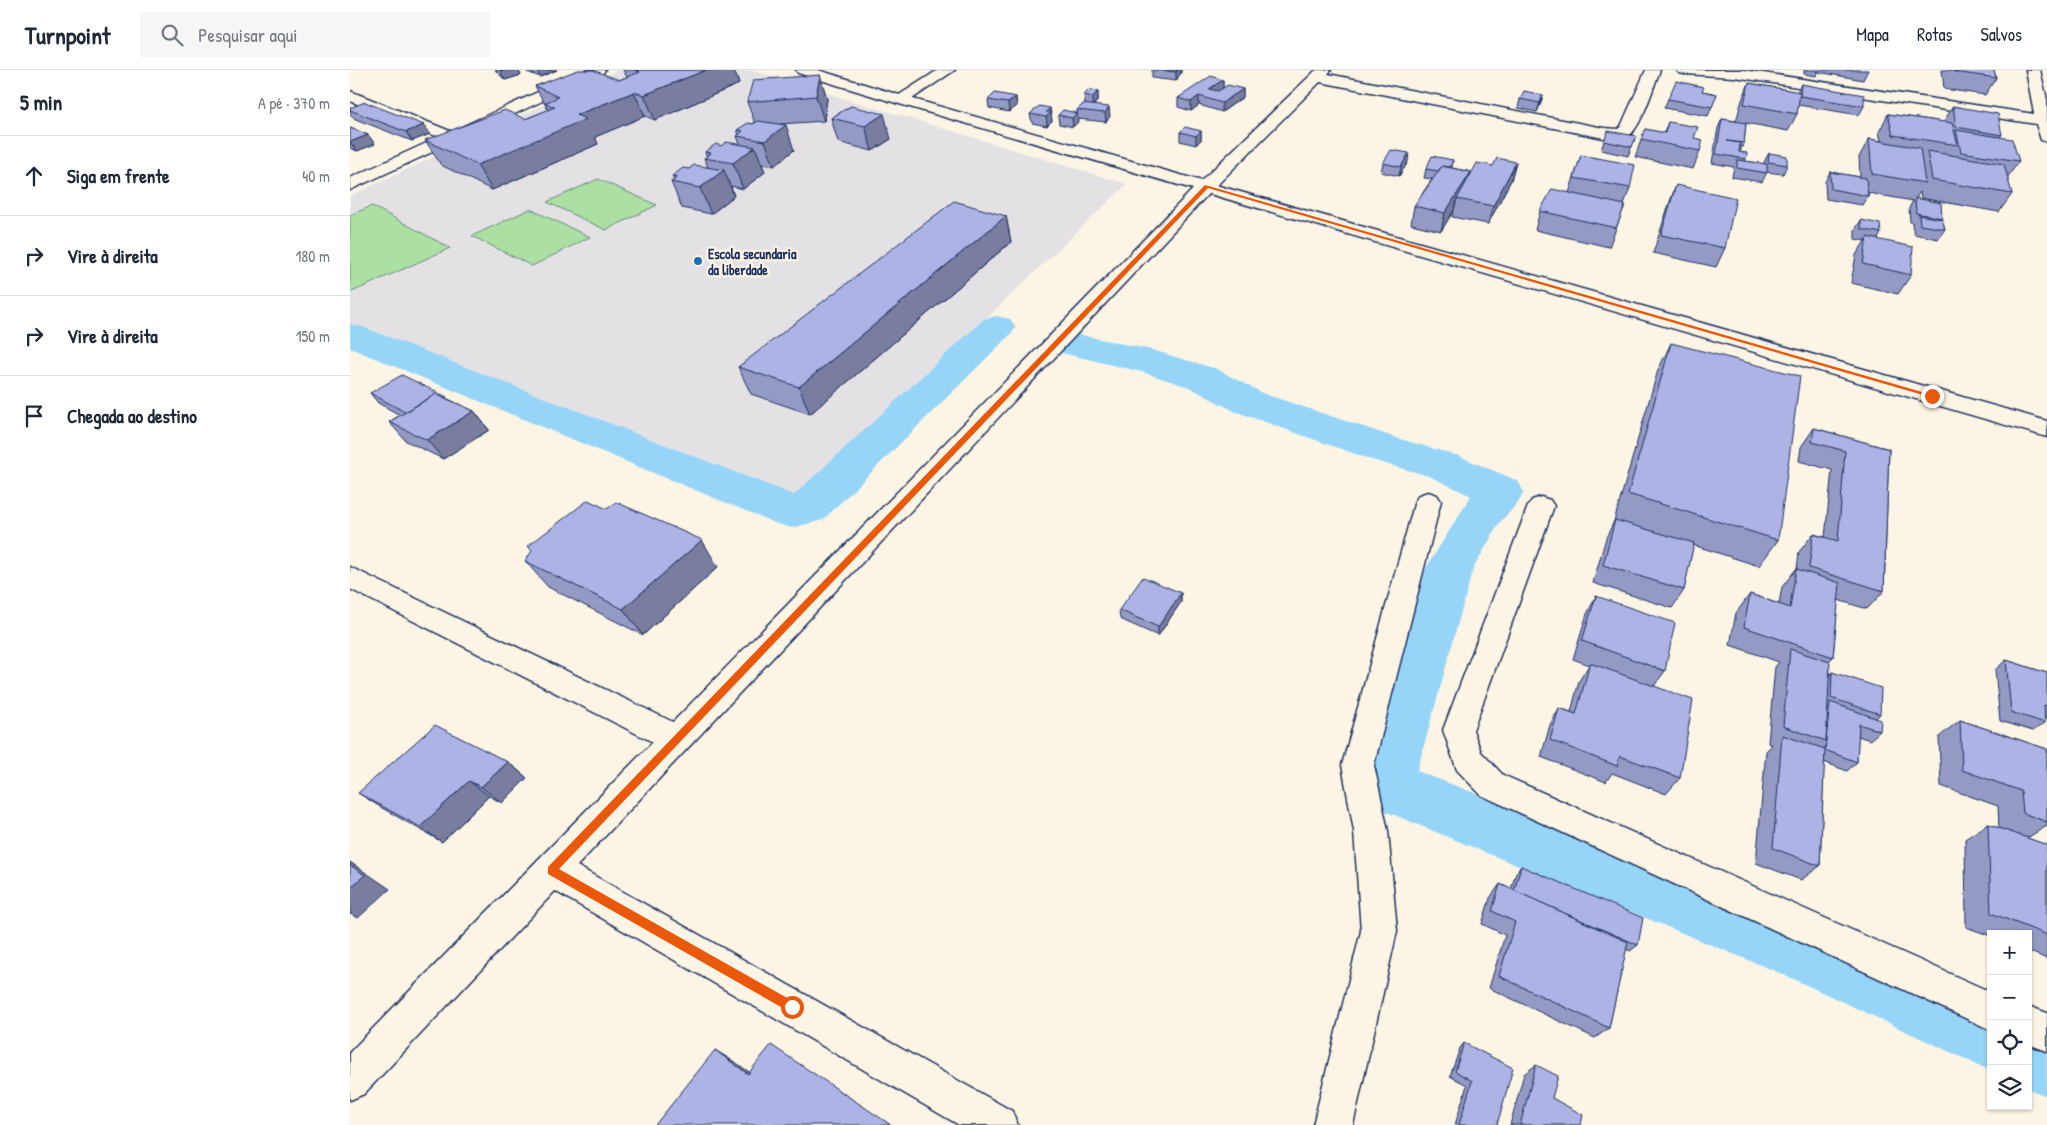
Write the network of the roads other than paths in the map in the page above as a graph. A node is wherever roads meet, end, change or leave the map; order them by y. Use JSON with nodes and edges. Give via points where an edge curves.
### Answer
{"nodes":[{"id":1,"x":598,"y":70,"type":"edge"},
{"id":2,"x":803,"y":70,"type":"edge"},
{"id":3,"x":948,"y":70,"type":"edge"},
{"id":4,"x":1653,"y":70,"type":"edge"},
{"id":5,"x":1684,"y":70,"type":"edge"},
{"id":6,"x":2033,"y":70,"type":"edge"},
{"id":7,"x":1321,"y":74,"type":"edge"},
{"id":8,"x":350,"y":96,"type":"edge"},
{"id":9,"x":901,"y":100,"type":"junction"},
{"id":10,"x":2045,"y":121,"type":"edge"},
{"id":11,"x":2047,"y":137,"type":"edge"},
{"id":12,"x":454,"y":138,"type":"junction"},
{"id":13,"x":350,"y":185,"type":"edge"},
{"id":14,"x":1206,"y":186,"type":"junction"},
{"id":15,"x":2047,"y":429,"type":"edge"},
{"id":16,"x":1428,"y":501,"type":"dead end"},
{"id":17,"x":1541,"y":506,"type":"dead end"},
{"id":18,"x":350,"y":577,"type":"edge"},
{"id":19,"x":676,"y":738,"type":"junction"},
{"id":20,"x":551,"y":870,"type":"junction"},
{"id":21,"x":1987,"y":1009,"type":"edge"},
{"id":22,"x":2032,"y":1026,"type":"edge"},
{"id":23,"x":2047,"y":1032,"type":"edge"},
{"id":24,"x":350,"y":1080,"type":"edge"},
{"id":25,"x":998,"y":1125,"type":"edge"},
{"id":26,"x":1333,"y":1125,"type":"edge"}],
"edges":[{"from":1,"to":12,"type":"street"},
{"from":2,"to":9,"type":"street"},
{"from":3,"to":9,"type":"street"},
{"from":4,"to":7,"type":"street","via":[[1628,129],[1621,134]]},
{"from":5,"to":10,"type":"street","via":[[1734,73]]},
{"from":6,"to":10,"type":"street"},
{"from":7,"to":14,"type":"street"},
{"from":8,"to":12,"type":"street"},
{"from":9,"to":14,"type":"street"},
{"from":10,"to":11,"type":"street"},
{"from":12,"to":13,"type":"street"},
{"from":14,"to":15,"type":"street"},
{"from":14,"to":19,"type":"street"},
{"from":16,"to":26,"type":"street","via":[[1358,765],[1371,831],[1379,931]]},
{"from":17,"to":21,"type":"street","via":[[1458,730],[1468,760],[1492,785]]},
{"from":18,"to":19,"type":"street"},
{"from":19,"to":20,"type":"street"},
{"from":20,"to":24,"type":"street"},
{"from":20,"to":25,"type":"street"},
{"from":22,"to":23,"type":"street"}]}
